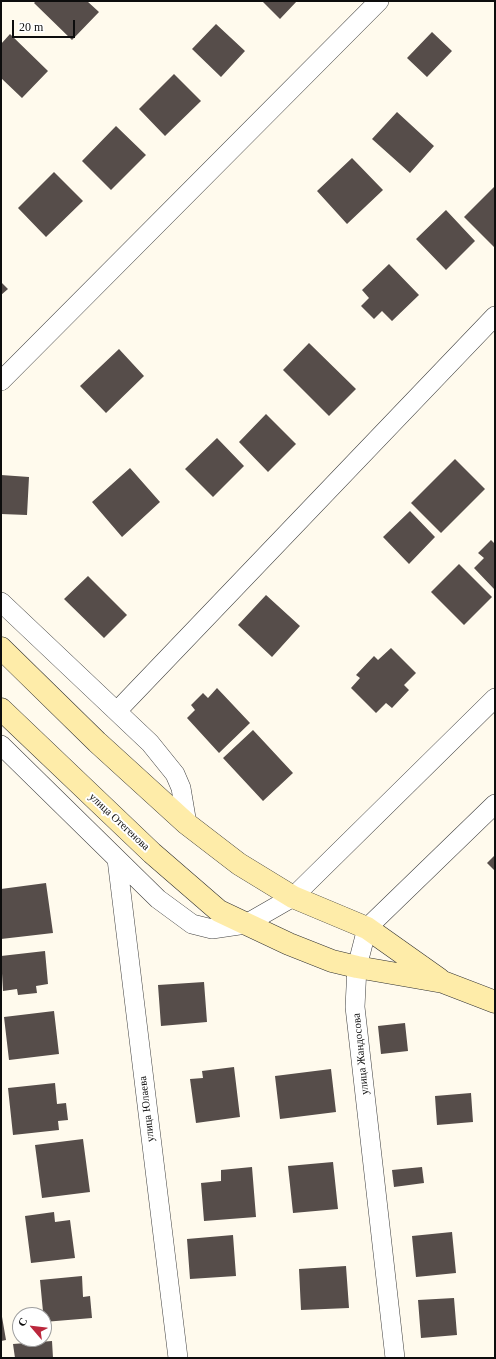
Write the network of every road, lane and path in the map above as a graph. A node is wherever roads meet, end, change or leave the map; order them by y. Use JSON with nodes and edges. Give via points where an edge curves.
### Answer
{"nodes":[{"id":1,"x":379,"y":1,"type":"edge"},
{"id":2,"x":495,"y":316,"type":"edge"},
{"id":3,"x":1,"y":381,"type":"edge"},
{"id":4,"x":1,"y":602,"type":"edge"},
{"id":5,"x":1,"y":648,"type":"edge"},
{"id":6,"x":495,"y":698,"type":"edge"},
{"id":7,"x":1,"y":709,"type":"edge"},
{"id":8,"x":117,"y":711,"type":"junction"},
{"id":9,"x":1,"y":746,"type":"edge"},
{"id":10,"x":495,"y":804,"type":"edge"},
{"id":11,"x":187,"y":824,"type":"junction"},
{"id":12,"x":117,"y":859,"type":"junction"},
{"id":13,"x":293,"y":897,"type":"junction"},
{"id":14,"x":246,"y":924,"type":"junction"},
{"id":15,"x":367,"y":928,"type":"junction"},
{"id":16,"x":357,"y":967,"type":"junction"},
{"id":17,"x":443,"y":982,"type":"junction"},
{"id":18,"x":495,"y":1002,"type":"edge"},
{"id":19,"x":178,"y":1358,"type":"edge"},
{"id":20,"x":395,"y":1358,"type":"edge"}],
"edges":[{"from":1,"to":3,"type":"street"},
{"from":2,"to":8,"type":"street"},
{"from":4,"to":8,"type":"street"},
{"from":5,"to":11,"type":"street","name":"улица Отегенова"},
{"from":6,"to":13,"type":"street"},
{"from":7,"to":14,"type":"street","name":"улица Отегенова","via":[[152,853],[219,911]]},
{"from":8,"to":11,"type":"street","via":[[150,743],[175,774],[181,788]]},
{"from":9,"to":12,"type":"street"},
{"from":10,"to":15,"type":"street"},
{"from":11,"to":13,"type":"street","name":"улица Отегенова","via":[[239,864]]},
{"from":12,"to":14,"type":"street","via":[[158,899],[192,924],[212,929]]},
{"from":12,"to":19,"type":"street","name":"улица Юлаева"},
{"from":13,"to":14,"type":"street"},
{"from":13,"to":15,"type":"street","name":"улица Отегенова"},
{"from":14,"to":16,"type":"street","name":"улица Отегенова","via":[[332,961]]},
{"from":15,"to":16,"type":"street","name":"улица Жандосова"},
{"from":15,"to":17,"type":"street","name":"улица Отегенова"},
{"from":16,"to":17,"type":"street","name":"улица Отегенова"},
{"from":16,"to":20,"type":"street","name":"улица Жандосова","via":[[355,1007]]},
{"from":17,"to":18,"type":"street","name":"улица Отегенова"}]}
